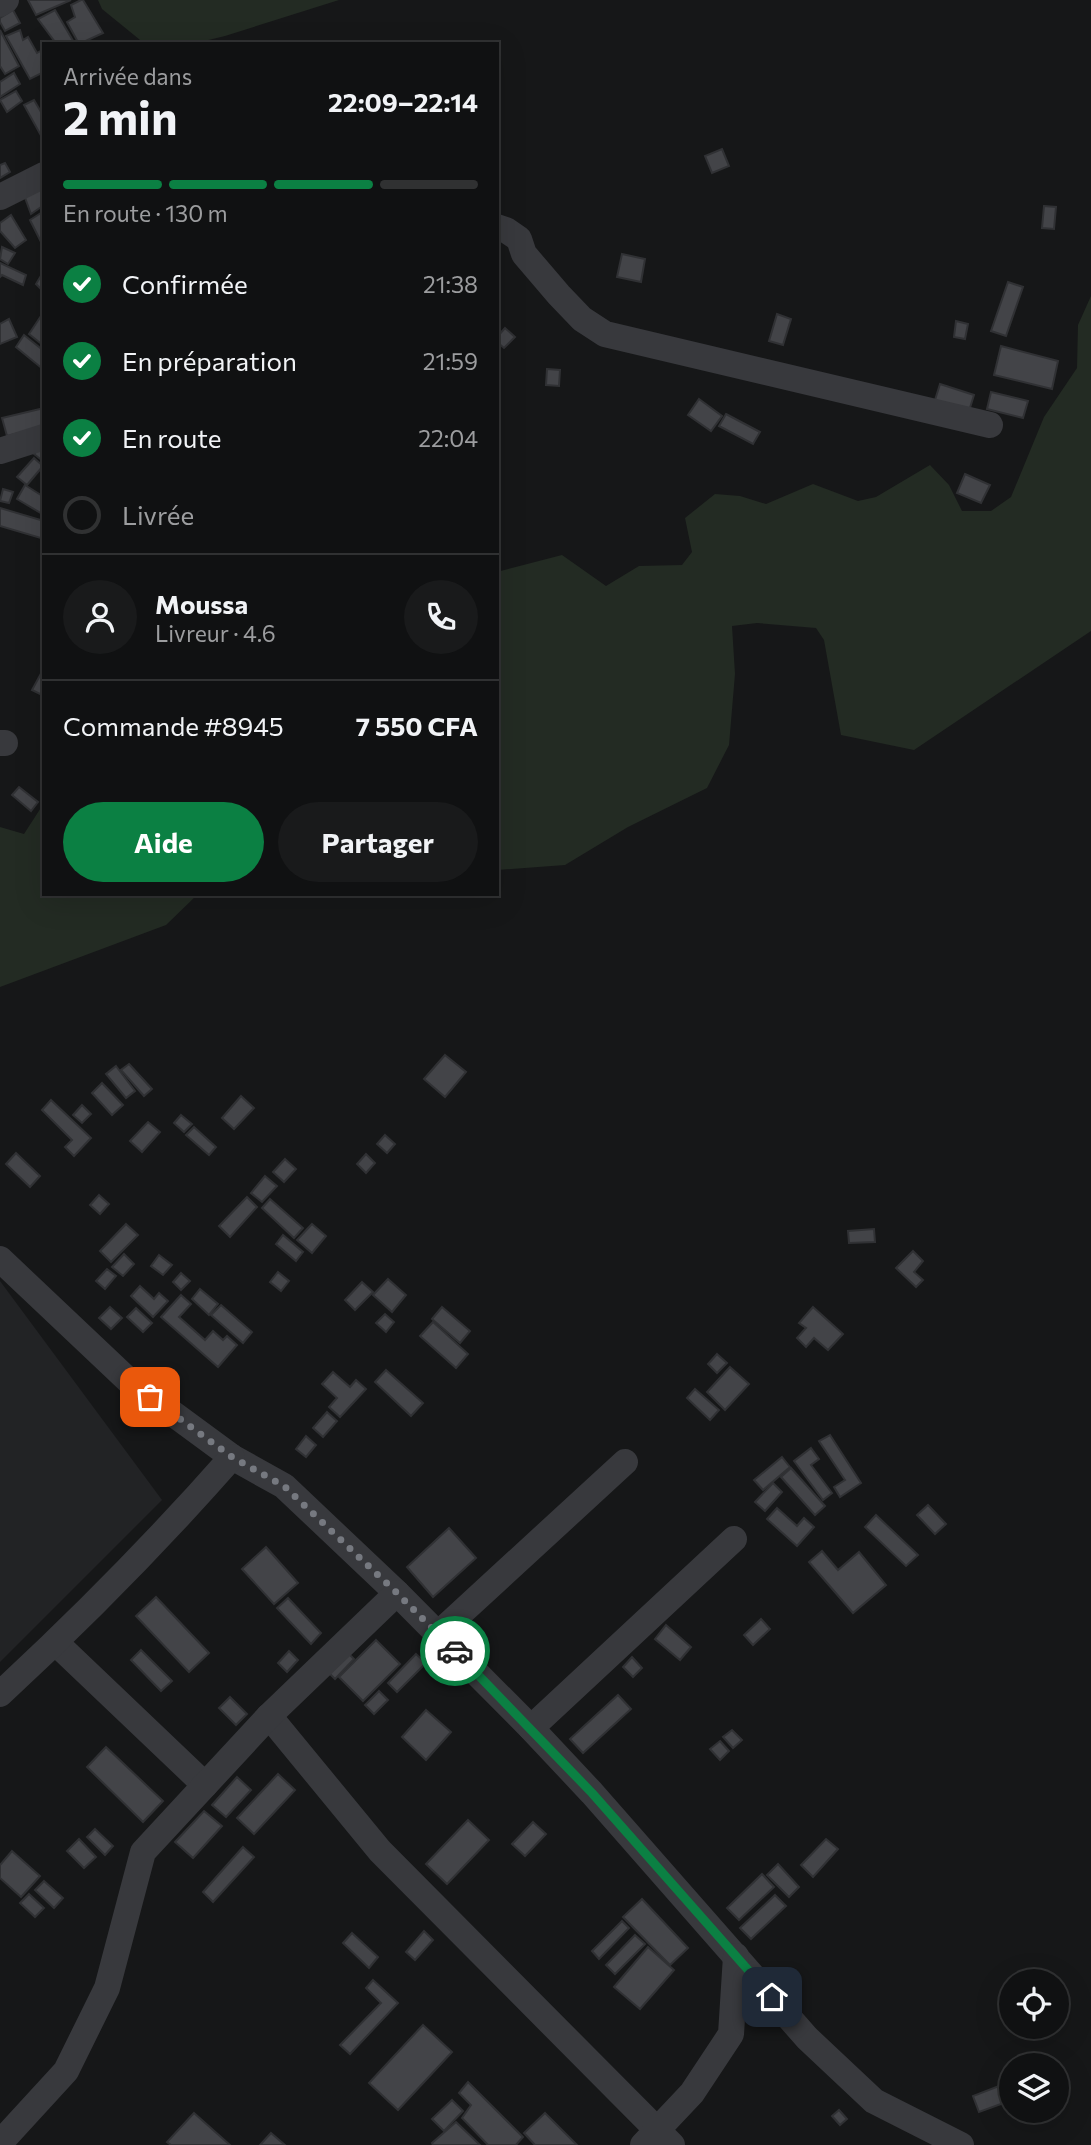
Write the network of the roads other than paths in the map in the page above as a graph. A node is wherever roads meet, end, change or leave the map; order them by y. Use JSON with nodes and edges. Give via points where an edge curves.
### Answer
{"nodes":[{"id":1,"x":6,"y":0,"type":"edge"},
{"id":2,"x":0,"y":4,"type":"edge"},
{"id":3,"x":42,"y":176,"type":"edge"},
{"id":4,"x":0,"y":197,"type":"edge"},
{"id":5,"x":499,"y":228,"type":"edge"},
{"id":6,"x":990,"y":425,"type":"dead end"},
{"id":7,"x":42,"y":438,"type":"edge"},
{"id":8,"x":0,"y":451,"type":"edge"},
{"id":9,"x":0,"y":1259,"type":"edge"},
{"id":10,"x":232,"y":1457,"type":"junction"},
{"id":11,"x":625,"y":1462,"type":"dead end"},
{"id":12,"x":734,"y":1539,"type":"dead end"},
{"id":13,"x":397,"y":1593,"type":"junction"},
{"id":14,"x":438,"y":1634,"type":"junction"},
{"id":15,"x":55,"y":1643,"type":"junction"},
{"id":16,"x":0,"y":1695,"type":"edge"},
{"id":17,"x":270,"y":1716,"type":"junction"},
{"id":18,"x":531,"y":1728,"type":"junction"},
{"id":19,"x":205,"y":1785,"type":"junction"},
{"id":20,"x":736,"y":1956,"type":"junction"},
{"id":21,"x":658,"y":2140,"type":"edge"},
{"id":22,"x":0,"y":2143,"type":"edge"},
{"id":23,"x":961,"y":2145,"type":"edge"}],
"edges":[{"from":1,"to":2,"type":"street"},
{"from":3,"to":4,"type":"street"},
{"from":5,"to":6,"type":"street","via":[[519,239],[524,254],[582,319],[606,334]]},
{"from":7,"to":8,"type":"street"},
{"from":9,"to":10,"type":"street","via":[[130,1382]]},
{"from":10,"to":13,"type":"street","via":[[284,1486]]},
{"from":10,"to":15,"type":"street"},
{"from":11,"to":14,"type":"street"},
{"from":12,"to":18,"type":"street"},
{"from":13,"to":14,"type":"street"},
{"from":13,"to":17,"type":"street"},
{"from":14,"to":18,"type":"street"},
{"from":15,"to":16,"type":"street"},
{"from":15,"to":19,"type":"street"},
{"from":17,"to":19,"type":"street"},
{"from":17,"to":21,"type":"street","via":[[380,1851]]},
{"from":18,"to":20,"type":"street"},
{"from":19,"to":22,"type":"street","via":[[143,1852],[107,1988],[66,2071]]},
{"from":20,"to":21,"type":"street","via":[[731,2034]]},
{"from":20,"to":23,"type":"street","via":[[807,2038],[874,2101]]}]}
